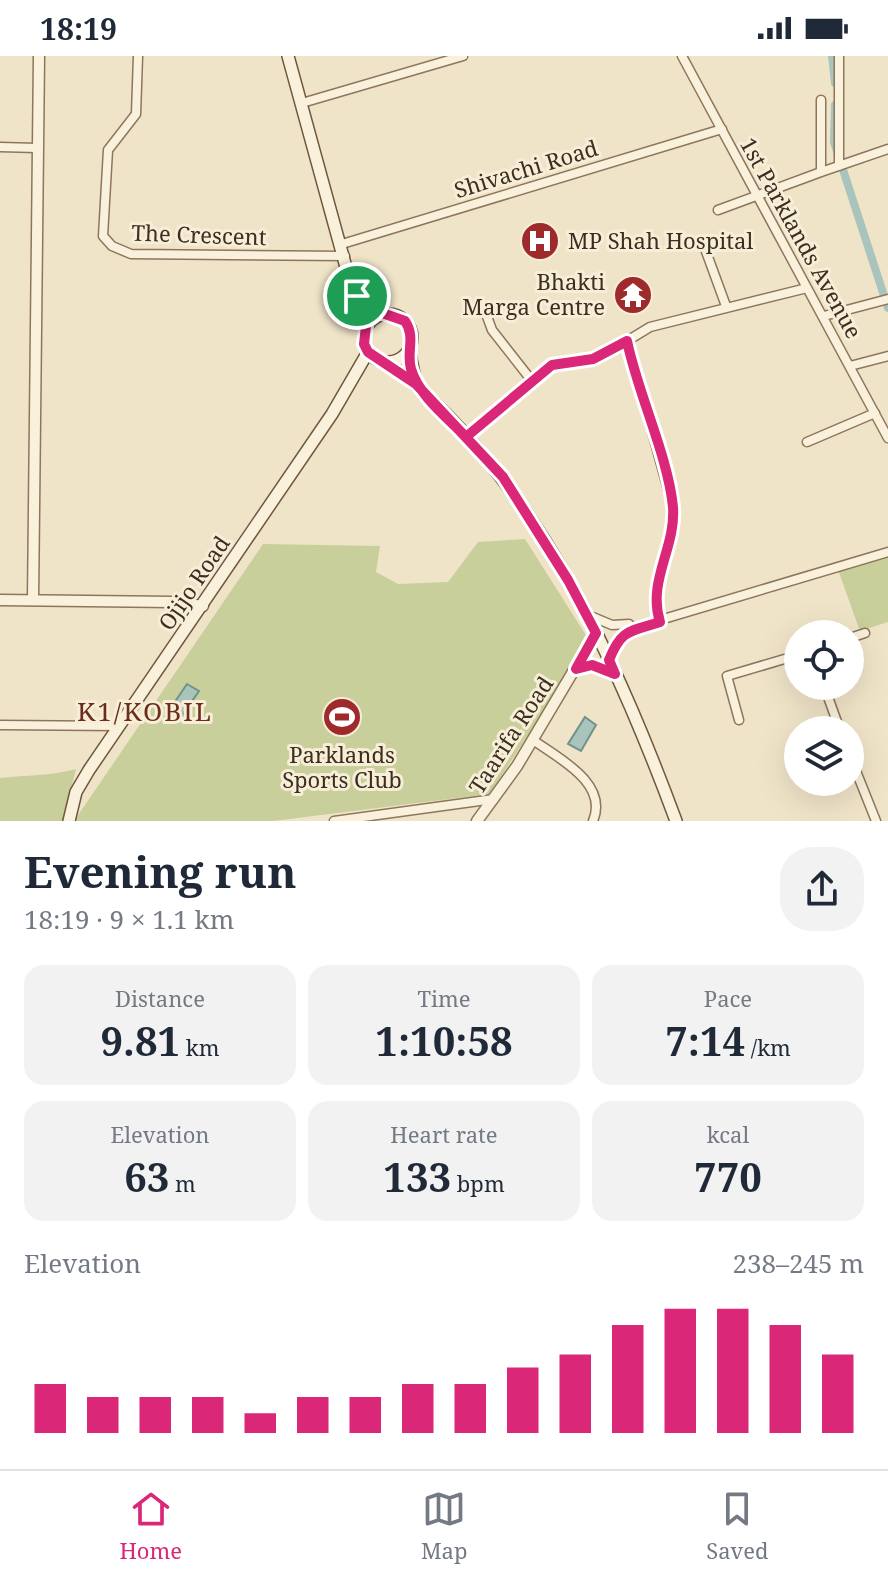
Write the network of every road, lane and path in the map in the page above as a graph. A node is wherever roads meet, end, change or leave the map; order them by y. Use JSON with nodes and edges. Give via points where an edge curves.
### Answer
{"nodes":[{"id":1,"x":39,"y":56,"type":"edge"},
{"id":2,"x":138,"y":56,"type":"edge"},
{"id":3,"x":288,"y":56,"type":"edge"},
{"id":4,"x":463,"y":56,"type":"edge"},
{"id":5,"x":682,"y":56,"type":"edge"},
{"id":6,"x":839,"y":56,"type":"edge"},
{"id":7,"x":821,"y":100,"type":"dead end"},
{"id":8,"x":302,"y":103,"type":"junction"},
{"id":9,"x":722,"y":129,"type":"junction"},
{"id":10,"x":0,"y":147,"type":"edge"},
{"id":11,"x":37,"y":148,"type":"junction"},
{"id":12,"x":888,"y":149,"type":"edge"},
{"id":13,"x":839,"y":166,"type":"junction"},
{"id":14,"x":821,"y":172,"type":"junction"},
{"id":15,"x":759,"y":197,"type":"junction"},
{"id":16,"x":718,"y":210,"type":"dead end"},
{"id":17,"x":704,"y":246,"type":"dead end"},
{"id":18,"x":343,"y":250,"type":"junction"},
{"id":19,"x":807,"y":288,"type":"junction"},
{"id":20,"x":357,"y":296,"type":"junction"},
{"id":21,"x":888,"y":299,"type":"edge"},
{"id":22,"x":726,"y":306,"type":"junction"},
{"id":23,"x":485,"y":311,"type":"dead end"},
{"id":24,"x":385,"y":314,"type":"junction"},
{"id":25,"x":824,"y":316,"type":"junction"},
{"id":26,"x":366,"y":326,"type":"junction"},
{"id":27,"x":627,"y":341,"type":"junction"},
{"id":28,"x":409,"y":349,"type":"junction"},
{"id":29,"x":368,"y":352,"type":"junction"},
{"id":30,"x":888,"y":356,"type":"edge"},
{"id":31,"x":385,"y":362,"type":"junction"},
{"id":32,"x":850,"y":366,"type":"junction"},
{"id":33,"x":359,"y":370,"type":"junction"},
{"id":34,"x":532,"y":381,"type":"junction"},
{"id":35,"x":416,"y":384,"type":"junction"},
{"id":36,"x":875,"y":413,"type":"junction"},
{"id":37,"x":466,"y":437,"type":"junction"},
{"id":38,"x":888,"y":438,"type":"edge"},
{"id":39,"x":807,"y":442,"type":"dead end"},
{"id":40,"x":888,"y":552,"type":"edge"},
{"id":41,"x":0,"y":600,"type":"edge"},
{"id":42,"x":33,"y":600,"type":"junction"},
{"id":43,"x":203,"y":606,"type":"junction"},
{"id":44,"x":588,"y":615,"type":"junction"},
{"id":45,"x":660,"y":622,"type":"junction"},
{"id":46,"x":634,"y":629,"type":"junction"},
{"id":47,"x":596,"y":633,"type":"junction"},
{"id":48,"x":784,"y":659,"type":"edge"},
{"id":49,"x":609,"y":660,"type":"junction"},
{"id":50,"x":576,"y":669,"type":"junction"},
{"id":51,"x":615,"y":674,"type":"junction"},
{"id":52,"x":739,"y":720,"type":"dead end"},
{"id":53,"x":0,"y":725,"type":"edge"},
{"id":54,"x":119,"y":726,"type":"junction"},
{"id":55,"x":533,"y":740,"type":"junction"},
{"id":56,"x":864,"y":791,"type":"edge"},
{"id":57,"x":494,"y":799,"type":"junction"},
{"id":58,"x":69,"y":821,"type":"edge"},
{"id":59,"x":334,"y":821,"type":"edge"},
{"id":60,"x":477,"y":821,"type":"edge"},
{"id":61,"x":593,"y":821,"type":"edge"},
{"id":62,"x":676,"y":821,"type":"edge"},
{"id":63,"x":876,"y":821,"type":"edge"}],
"edges":[{"from":1,"to":11,"type":"street"},
{"from":2,"to":18,"type":"street","name":"The Crescent","via":[[136,114],[108,150],[103,236],[108,243],[131,254]]},
{"from":3,"to":8,"type":"main road"},
{"from":4,"to":8,"type":"street"},
{"from":5,"to":9,"type":"street","name":"1st Parklands Avenue"},
{"from":6,"to":13,"type":"street"},
{"from":7,"to":14,"type":"street"},
{"from":8,"to":18,"type":"main road"},
{"from":9,"to":15,"type":"street","name":"1st Parklands Avenue"},
{"from":9,"to":18,"type":"street","name":"Shivachi Road"},
{"from":10,"to":11,"type":"street"},
{"from":11,"to":42,"type":"street"},
{"from":12,"to":13,"type":"street"},
{"from":13,"to":14,"type":"street"},
{"from":14,"to":15,"type":"street"},
{"from":15,"to":16,"type":"street"},
{"from":15,"to":19,"type":"street","name":"1st Parklands Avenue"},
{"from":17,"to":22,"type":"street"},
{"from":18,"to":20,"type":"main road"},
{"from":19,"to":22,"type":"street"},
{"from":19,"to":25,"type":"street","name":"1st Parklands Avenue"},
{"from":20,"to":24,"type":"main road"},
{"from":20,"to":26,"type":"main road"},
{"from":21,"to":25,"type":"street"},
{"from":22,"to":27,"type":"street","via":[[650,327]]},
{"from":23,"to":34,"type":"street","via":[[496,338]]},
{"from":24,"to":26,"type":"main road"},
{"from":24,"to":28,"type":"main road","via":[[399,317],[409,327]]},
{"from":25,"to":32,"type":"street","name":"1st Parklands Avenue"},
{"from":26,"to":29,"type":"main road"},
{"from":27,"to":34,"type":"street","via":[[593,359],[552,365]]},
{"from":27,"to":45,"type":"street","via":[[672,504],[655,596]]},
{"from":28,"to":31,"type":"main road"},
{"from":28,"to":35,"type":"main road"},
{"from":29,"to":31,"type":"main road"},
{"from":29,"to":33,"type":"main road","name":"Ojijo Road"},
{"from":30,"to":32,"type":"street"},
{"from":31,"to":33,"type":"main road"},
{"from":31,"to":35,"type":"main road"},
{"from":32,"to":36,"type":"street","name":"1st Parklands Avenue"},
{"from":33,"to":43,"type":"main road","name":"Ojijo Road"},
{"from":34,"to":37,"type":"street"},
{"from":35,"to":37,"type":"main road"},
{"from":36,"to":38,"type":"street","name":"1st Parklands Avenue"},
{"from":36,"to":39,"type":"street"},
{"from":37,"to":44,"type":"main road","via":[[503,477]]},
{"from":40,"to":45,"type":"street"},
{"from":41,"to":42,"type":"street"},
{"from":42,"to":43,"type":"street"},
{"from":43,"to":54,"type":"main road","name":"Ojijo Road"},
{"from":44,"to":46,"type":"street"},
{"from":44,"to":47,"type":"main road"},
{"from":45,"to":46,"type":"street"},
{"from":46,"to":49,"type":"street","via":[[621,637]]},
{"from":47,"to":49,"type":"main road"},
{"from":47,"to":50,"type":"street","name":"Taarifa Road"},
{"from":48,"to":52,"type":"street","via":[[727,676]]},
{"from":49,"to":51,"type":"main road"},
{"from":50,"to":51,"type":"street","name":"Taarifa Road","via":[[592,665]]},
{"from":50,"to":55,"type":"street","name":"Taarifa Road"},
{"from":51,"to":62,"type":"main road"},
{"from":53,"to":54,"type":"street"},
{"from":54,"to":58,"type":"main road","name":"Ojijo Road","via":[[76,792]]},
{"from":55,"to":57,"type":"street","name":"Taarifa Road"},
{"from":55,"to":61,"type":"street","via":[[589,784]]},
{"from":56,"to":63,"type":"street"},
{"from":57,"to":59,"type":"street"},
{"from":57,"to":60,"type":"street","name":"Taarifa Road"}]}
